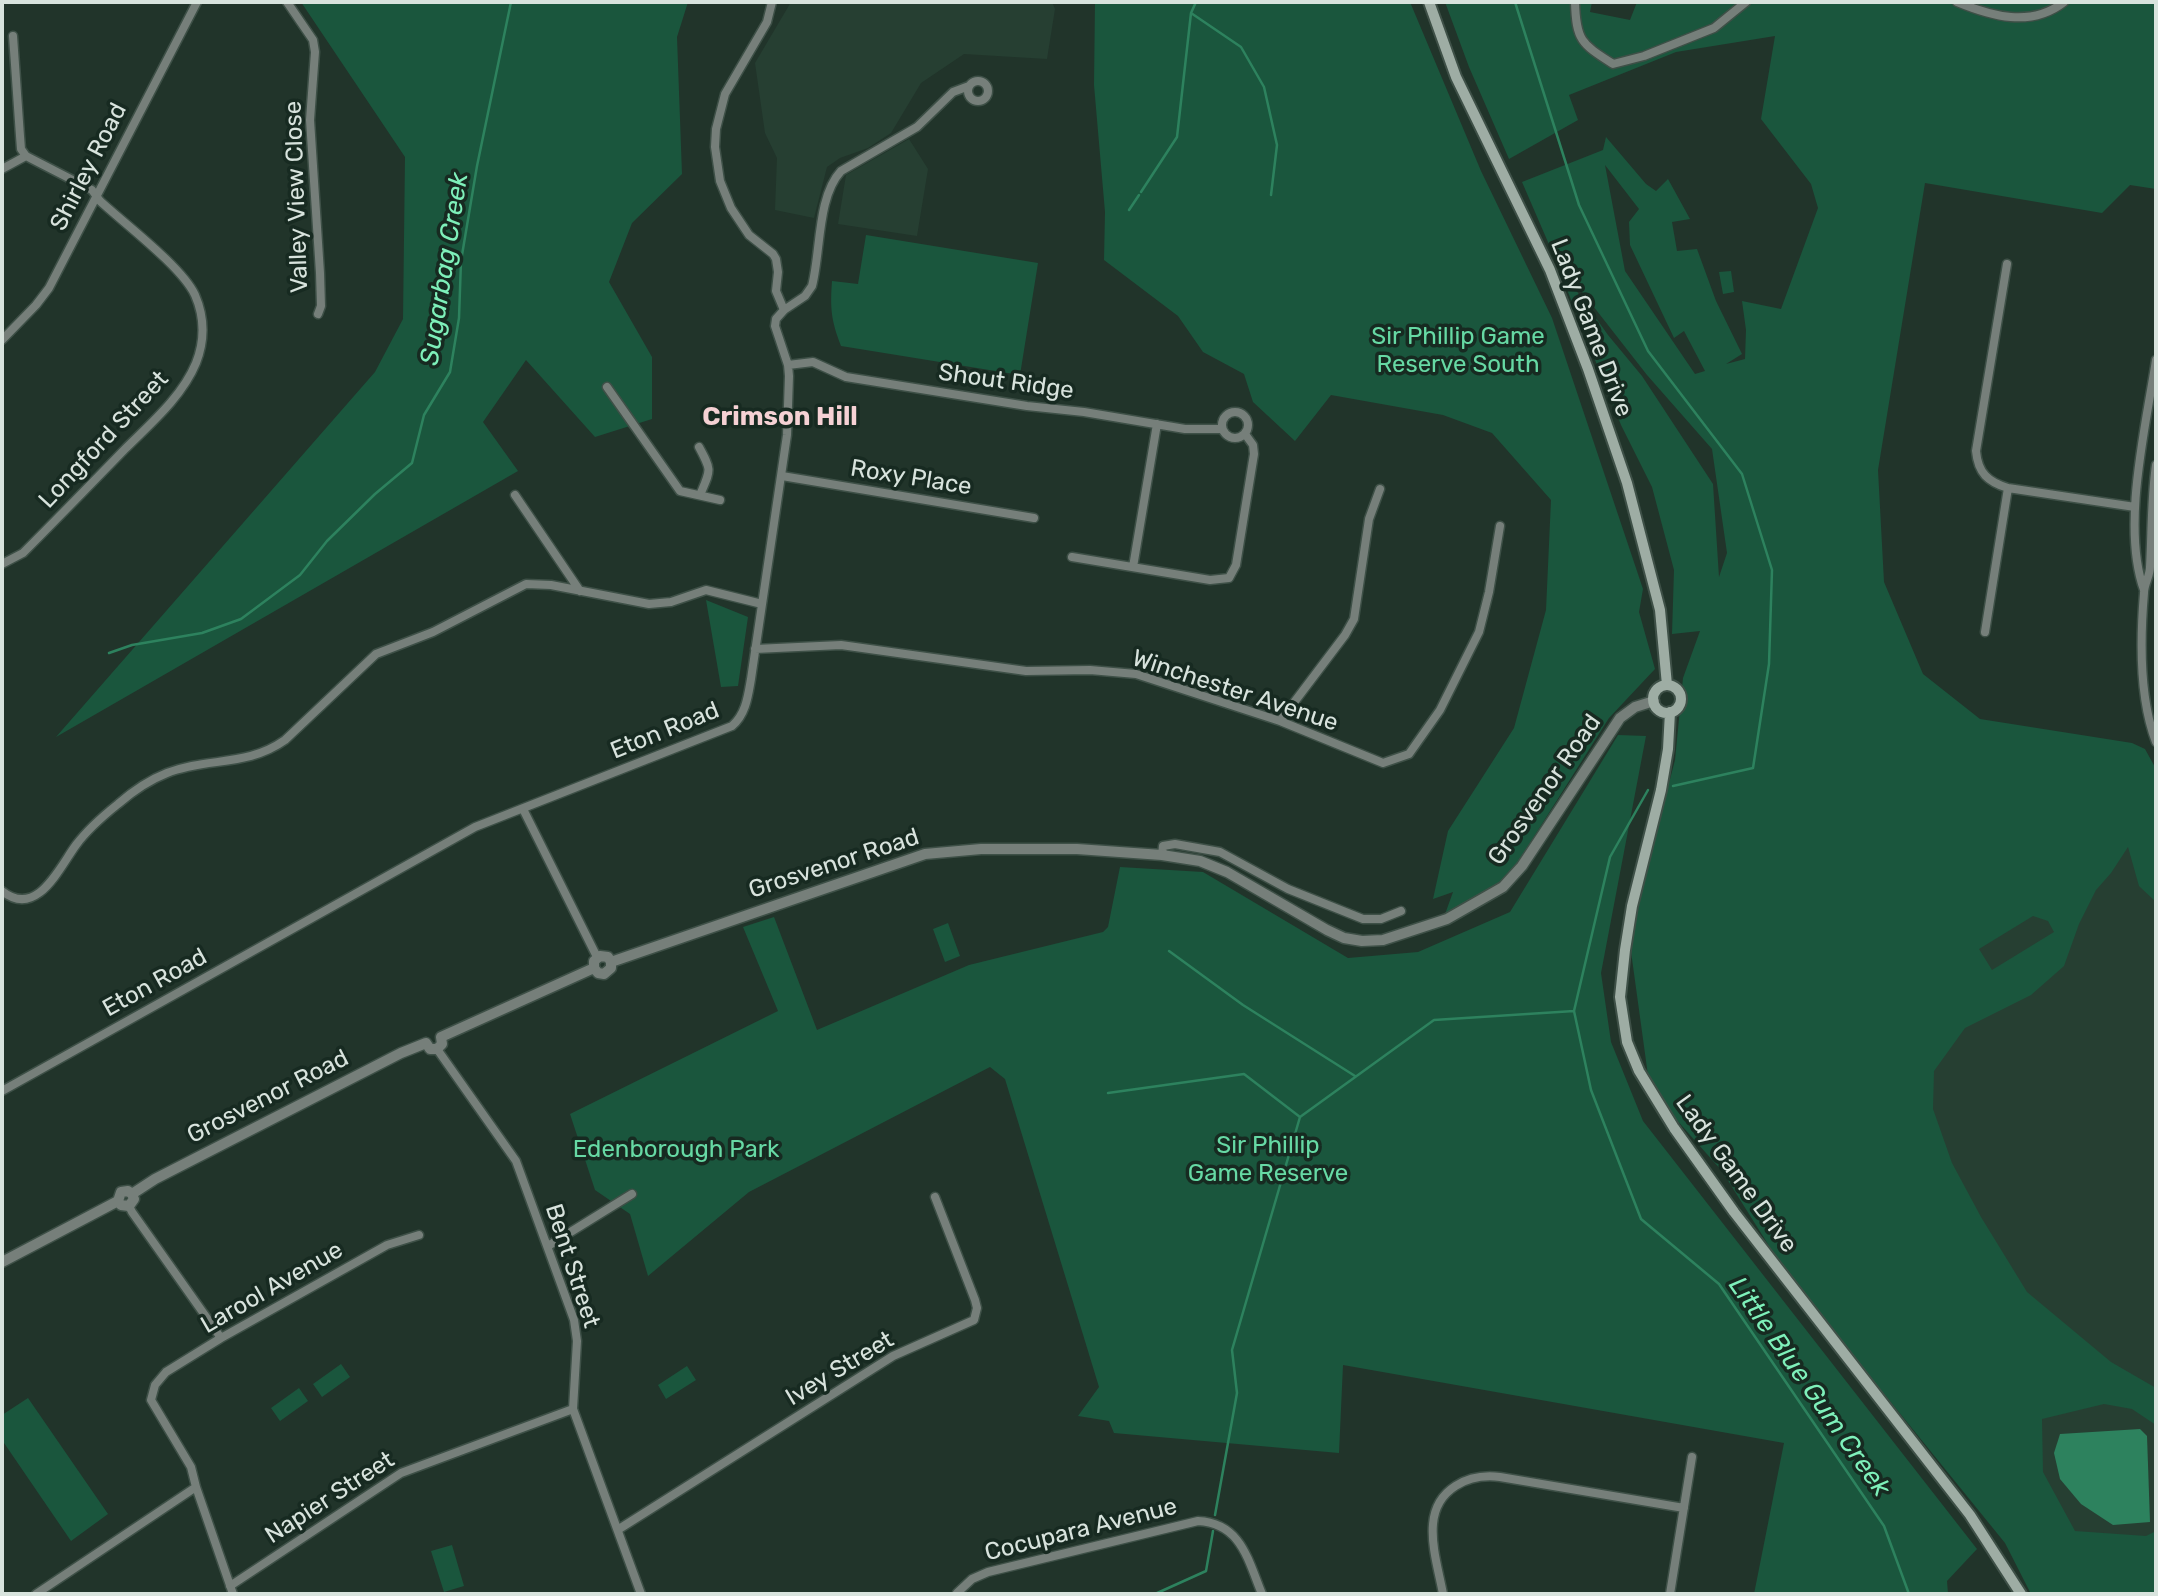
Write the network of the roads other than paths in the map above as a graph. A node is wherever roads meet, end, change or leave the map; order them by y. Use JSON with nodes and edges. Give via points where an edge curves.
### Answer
{"nodes":[{"id":1,"x":197,"y":2,"type":"edge"},
{"id":2,"x":288,"y":2,"type":"edge"},
{"id":3,"x":772,"y":2,"type":"edge"},
{"id":4,"x":1429,"y":2,"type":"edge"},
{"id":5,"x":1576,"y":2,"type":"edge"},
{"id":6,"x":1746,"y":2,"type":"edge"},
{"id":7,"x":1957,"y":2,"type":"edge"},
{"id":8,"x":2064,"y":2,"type":"edge"},
{"id":9,"x":13,"y":36,"type":"dead end"},
{"id":10,"x":969,"y":86,"type":"dead end"},
{"id":11,"x":26,"y":156,"type":"junction"},
{"id":12,"x":2,"y":169,"type":"edge"},
{"id":13,"x":96,"y":195,"type":"junction"},
{"id":14,"x":2007,"y":264,"type":"dead end"},
{"id":15,"x":784,"y":310,"type":"junction"},
{"id":16,"x":318,"y":314,"type":"dead end"},
{"id":17,"x":2,"y":340,"type":"edge"},
{"id":18,"x":2156,"y":360,"type":"edge"},
{"id":19,"x":788,"y":365,"type":"junction"},
{"id":20,"x":607,"y":387,"type":"dead end"},
{"id":21,"x":1157,"y":424,"type":"junction"},
{"id":22,"x":1222,"y":429,"type":"junction"},
{"id":23,"x":1245,"y":434,"type":"junction"},
{"id":24,"x":699,"y":447,"type":"dead end"},
{"id":25,"x":2156,"y":466,"type":"edge"},
{"id":26,"x":782,"y":476,"type":"junction"},
{"id":27,"x":2008,"y":488,"type":"junction"},
{"id":28,"x":1380,"y":489,"type":"dead end"},
{"id":29,"x":515,"y":495,"type":"dead end"},
{"id":30,"x":700,"y":495,"type":"junction"},
{"id":31,"x":720,"y":500,"type":"dead end"},
{"id":32,"x":2135,"y":507,"type":"junction"},
{"id":33,"x":1034,"y":518,"type":"dead end"},
{"id":34,"x":1500,"y":526,"type":"dead end"},
{"id":35,"x":1072,"y":557,"type":"dead end"},
{"id":36,"x":2,"y":564,"type":"edge"},
{"id":37,"x":1133,"y":567,"type":"junction"},
{"id":38,"x":2144,"y":590,"type":"junction"},
{"id":39,"x":580,"y":591,"type":"junction"},
{"id":40,"x":762,"y":604,"type":"junction"},
{"id":41,"x":1985,"y":632,"type":"dead end"},
{"id":42,"x":755,"y":649,"type":"junction"},
{"id":43,"x":1667,"y":685,"type":"junction"},
{"id":44,"x":1654,"y":701,"type":"junction"},
{"id":45,"x":1670,"y":712,"type":"junction"},
{"id":46,"x":1280,"y":721,"type":"junction"},
{"id":47,"x":2156,"y":742,"type":"edge"},
{"id":48,"x":523,"y":809,"type":"junction"},
{"id":49,"x":1162,"y":855,"type":"junction"},
{"id":50,"x":6,"y":894,"type":"edge"},
{"id":51,"x":2,"y":904,"type":"edge"},
{"id":52,"x":1401,"y":911,"type":"dead end"},
{"id":53,"x":597,"y":957,"type":"junction"},
{"id":54,"x":611,"y":962,"type":"junction"},
{"id":55,"x":594,"y":968,"type":"junction"},
{"id":56,"x":441,"y":1037,"type":"junction"},
{"id":57,"x":426,"y":1043,"type":"junction"},
{"id":58,"x":437,"y":1049,"type":"junction"},
{"id":59,"x":2,"y":1091,"type":"edge"},
{"id":60,"x":132,"y":1194,"type":"junction"},
{"id":61,"x":632,"y":1194,"type":"dead end"},
{"id":62,"x":935,"y":1197,"type":"dead end"},
{"id":63,"x":118,"y":1201,"type":"junction"},
{"id":64,"x":129,"y":1206,"type":"junction"},
{"id":65,"x":419,"y":1235,"type":"dead end"},
{"id":66,"x":548,"y":1246,"type":"junction"},
{"id":67,"x":2,"y":1262,"type":"edge"},
{"id":68,"x":221,"y":1338,"type":"junction"},
{"id":69,"x":573,"y":1409,"type":"junction"},
{"id":70,"x":1692,"y":1457,"type":"dead end"},
{"id":71,"x":196,"y":1487,"type":"junction"},
{"id":72,"x":1684,"y":1508,"type":"junction"},
{"id":73,"x":619,"y":1529,"type":"junction"},
{"id":74,"x":232,"y":1590,"type":"edge"},
{"id":75,"x":957,"y":1593,"type":"edge"},
{"id":76,"x":36,"y":1594,"type":"edge"},
{"id":77,"x":641,"y":1594,"type":"edge"},
{"id":78,"x":1262,"y":1594,"type":"edge"},
{"id":79,"x":1443,"y":1594,"type":"edge"},
{"id":80,"x":1670,"y":1594,"type":"edge"},
{"id":81,"x":2021,"y":1594,"type":"edge"}],
"edges":[{"from":1,"to":13,"type":"street","name":"Shirley Road"},
{"from":2,"to":16,"type":"street","name":"Valley View Close","via":[[316,52],[310,120],[320,277]]},
{"from":3,"to":15,"type":"street","name":"Eton Road","via":[[767,22],[725,94],[715,147],[720,181],[731,208],[749,236],[776,259],[776,292]]},
{"from":4,"to":43,"type":"main road","name":"Lady Game Drive","via":[[1456,77],[1550,270],[1588,369],[1627,483],[1660,610]]},
{"from":5,"to":6,"type":"street","via":[[1577,30],[1586,46],[1613,64],[1714,27]]},
{"from":7,"to":8,"type":"street","via":[[1991,16],[2029,17]]},
{"from":9,"to":11,"type":"street","via":[[21,149]]},
{"from":10,"to":15,"type":"street","via":[[953,92],[917,127],[836,177],[827,200],[812,286]]},
{"from":11,"to":12,"type":"street"},
{"from":11,"to":13,"type":"street","name":"Longford Street"},
{"from":13,"to":17,"type":"street","name":"Shirley Road","via":[[49,288]]},
{"from":13,"to":36,"type":"street","name":"Longford Street","via":[[189,285],[203,325],[200,351],[183,385],[156,417],[23,553]]},
{"from":14,"to":27,"type":"street","via":[[1976,451],[1982,473],[1992,483]]},
{"from":15,"to":19,"type":"street","name":"Eton Road","via":[[775,326]]},
{"from":18,"to":32,"type":"street"},
{"from":19,"to":21,"type":"street","name":"Shout Ridge","via":[[813,362],[850,378]]},
{"from":19,"to":26,"type":"street","name":"Eton Road"},
{"from":20,"to":30,"type":"street","via":[[680,491]]},
{"from":21,"to":22,"type":"street","name":"Shout Ridge"},
{"from":21,"to":37,"type":"street"},
{"from":22,"to":23,"type":"street","via":[[1229,437]]},
{"from":22,"to":23,"type":"street","via":[[1227,414],[1240,412],[1248,422]]},
{"from":23,"to":37,"type":"street","via":[[1254,454],[1233,575],[1217,580]]},
{"from":24,"to":30,"type":"street","via":[[709,464]]},
{"from":25,"to":38,"type":"street","via":[[2150,571]]},
{"from":26,"to":33,"type":"street","name":"Roxy Place"},
{"from":26,"to":40,"type":"street","name":"Eton Road"},
{"from":27,"to":32,"type":"street"},
{"from":27,"to":41,"type":"street"},
{"from":28,"to":46,"type":"street","via":[[1369,519],[1354,619]]},
{"from":29,"to":39,"type":"street"},
{"from":30,"to":31,"type":"street"},
{"from":32,"to":38,"type":"street","via":[[2137,571]]},
{"from":34,"to":46,"type":"street","name":"Winchester Avenue","via":[[1479,632],[1440,710],[1409,754],[1383,763]]},
{"from":35,"to":37,"type":"street"},
{"from":38,"to":47,"type":"street","via":[[2143,690]]},
{"from":39,"to":40,"type":"street","via":[[661,605],[706,590]]},
{"from":39,"to":50,"type":"street","via":[[526,584],[433,632],[376,654],[272,749],[151,780],[87,833],[39,894],[19,900]]},
{"from":40,"to":42,"type":"street","name":"Eton Road"},
{"from":42,"to":46,"type":"street","name":"Winchester Avenue","via":[[841,645],[1026,671],[1136,674]]},
{"from":42,"to":48,"type":"street","name":"Eton Road","via":[[744,711],[733,726]]},
{"from":43,"to":44,"type":"main road","via":[[1657,690]]},
{"from":43,"to":45,"type":"main road","via":[[1681,695],[1678,708]]},
{"from":44,"to":45,"type":"main road","via":[[1658,709]]},
{"from":44,"to":49,"type":"street","name":"Grosvenor Road","via":[[1620,718],[1522,866],[1503,887],[1424,928],[1383,940],[1344,938],[1220,869]]},
{"from":45,"to":81,"type":"main road","name":"Lady Game Drive","via":[[1661,790],[1625,950],[1620,997],[1627,1042],[1639,1071],[1711,1181],[1970,1515]]},
{"from":48,"to":53,"type":"street"},
{"from":48,"to":59,"type":"street","name":"Eton Road","via":[[475,827]]},
{"from":49,"to":52,"type":"street","name":"Grosvenor Road","via":[[1163,846],[1201,847],[1348,915],[1372,920]]},
{"from":49,"to":54,"type":"street","name":"Grosvenor Road","via":[[1050,849],[925,854]]},
{"from":50,"to":51,"type":"street"},
{"from":53,"to":54,"type":"street","via":[[605,956]]},
{"from":53,"to":55,"type":"street"},
{"from":54,"to":55,"type":"street","via":[[604,974]]},
{"from":55,"to":56,"type":"street"},
{"from":56,"to":57,"type":"street","via":[[431,1034]]},
{"from":56,"to":58,"type":"street"},
{"from":57,"to":58,"type":"street"},
{"from":57,"to":60,"type":"street","name":"Grosvenor Road"},
{"from":58,"to":66,"type":"street","name":"Bent Street","via":[[516,1160]]},
{"from":60,"to":63,"type":"street","via":[[121,1192]]},
{"from":60,"to":64,"type":"street"},
{"from":61,"to":66,"type":"street"},
{"from":62,"to":73,"type":"street","name":"Ivey Street","via":[[974,1295],[974,1320],[893,1356]]},
{"from":63,"to":64,"type":"street"},
{"from":63,"to":67,"type":"street"},
{"from":64,"to":68,"type":"street"},
{"from":65,"to":68,"type":"street","name":"Larool Avenue","via":[[387,1245]]},
{"from":66,"to":69,"type":"street","name":"Bent Street","via":[[574,1320]]},
{"from":68,"to":71,"type":"street","name":"Larool Avenue","via":[[166,1372],[151,1400],[191,1467]]},
{"from":69,"to":73,"type":"street","name":"Bent Street"},
{"from":69,"to":74,"type":"street","name":"Napier Street","via":[[401,1473]]},
{"from":70,"to":72,"type":"street"},
{"from":71,"to":74,"type":"street"},
{"from":71,"to":76,"type":"street"},
{"from":72,"to":79,"type":"street","via":[[1500,1477],[1466,1480],[1447,1494],[1434,1516]]},
{"from":72,"to":80,"type":"street"},
{"from":73,"to":77,"type":"street","name":"Bent Street"},
{"from":75,"to":78,"type":"street","name":"Cocupara Avenue","via":[[988,1572],[1198,1521],[1226,1528],[1236,1537]]}]}
